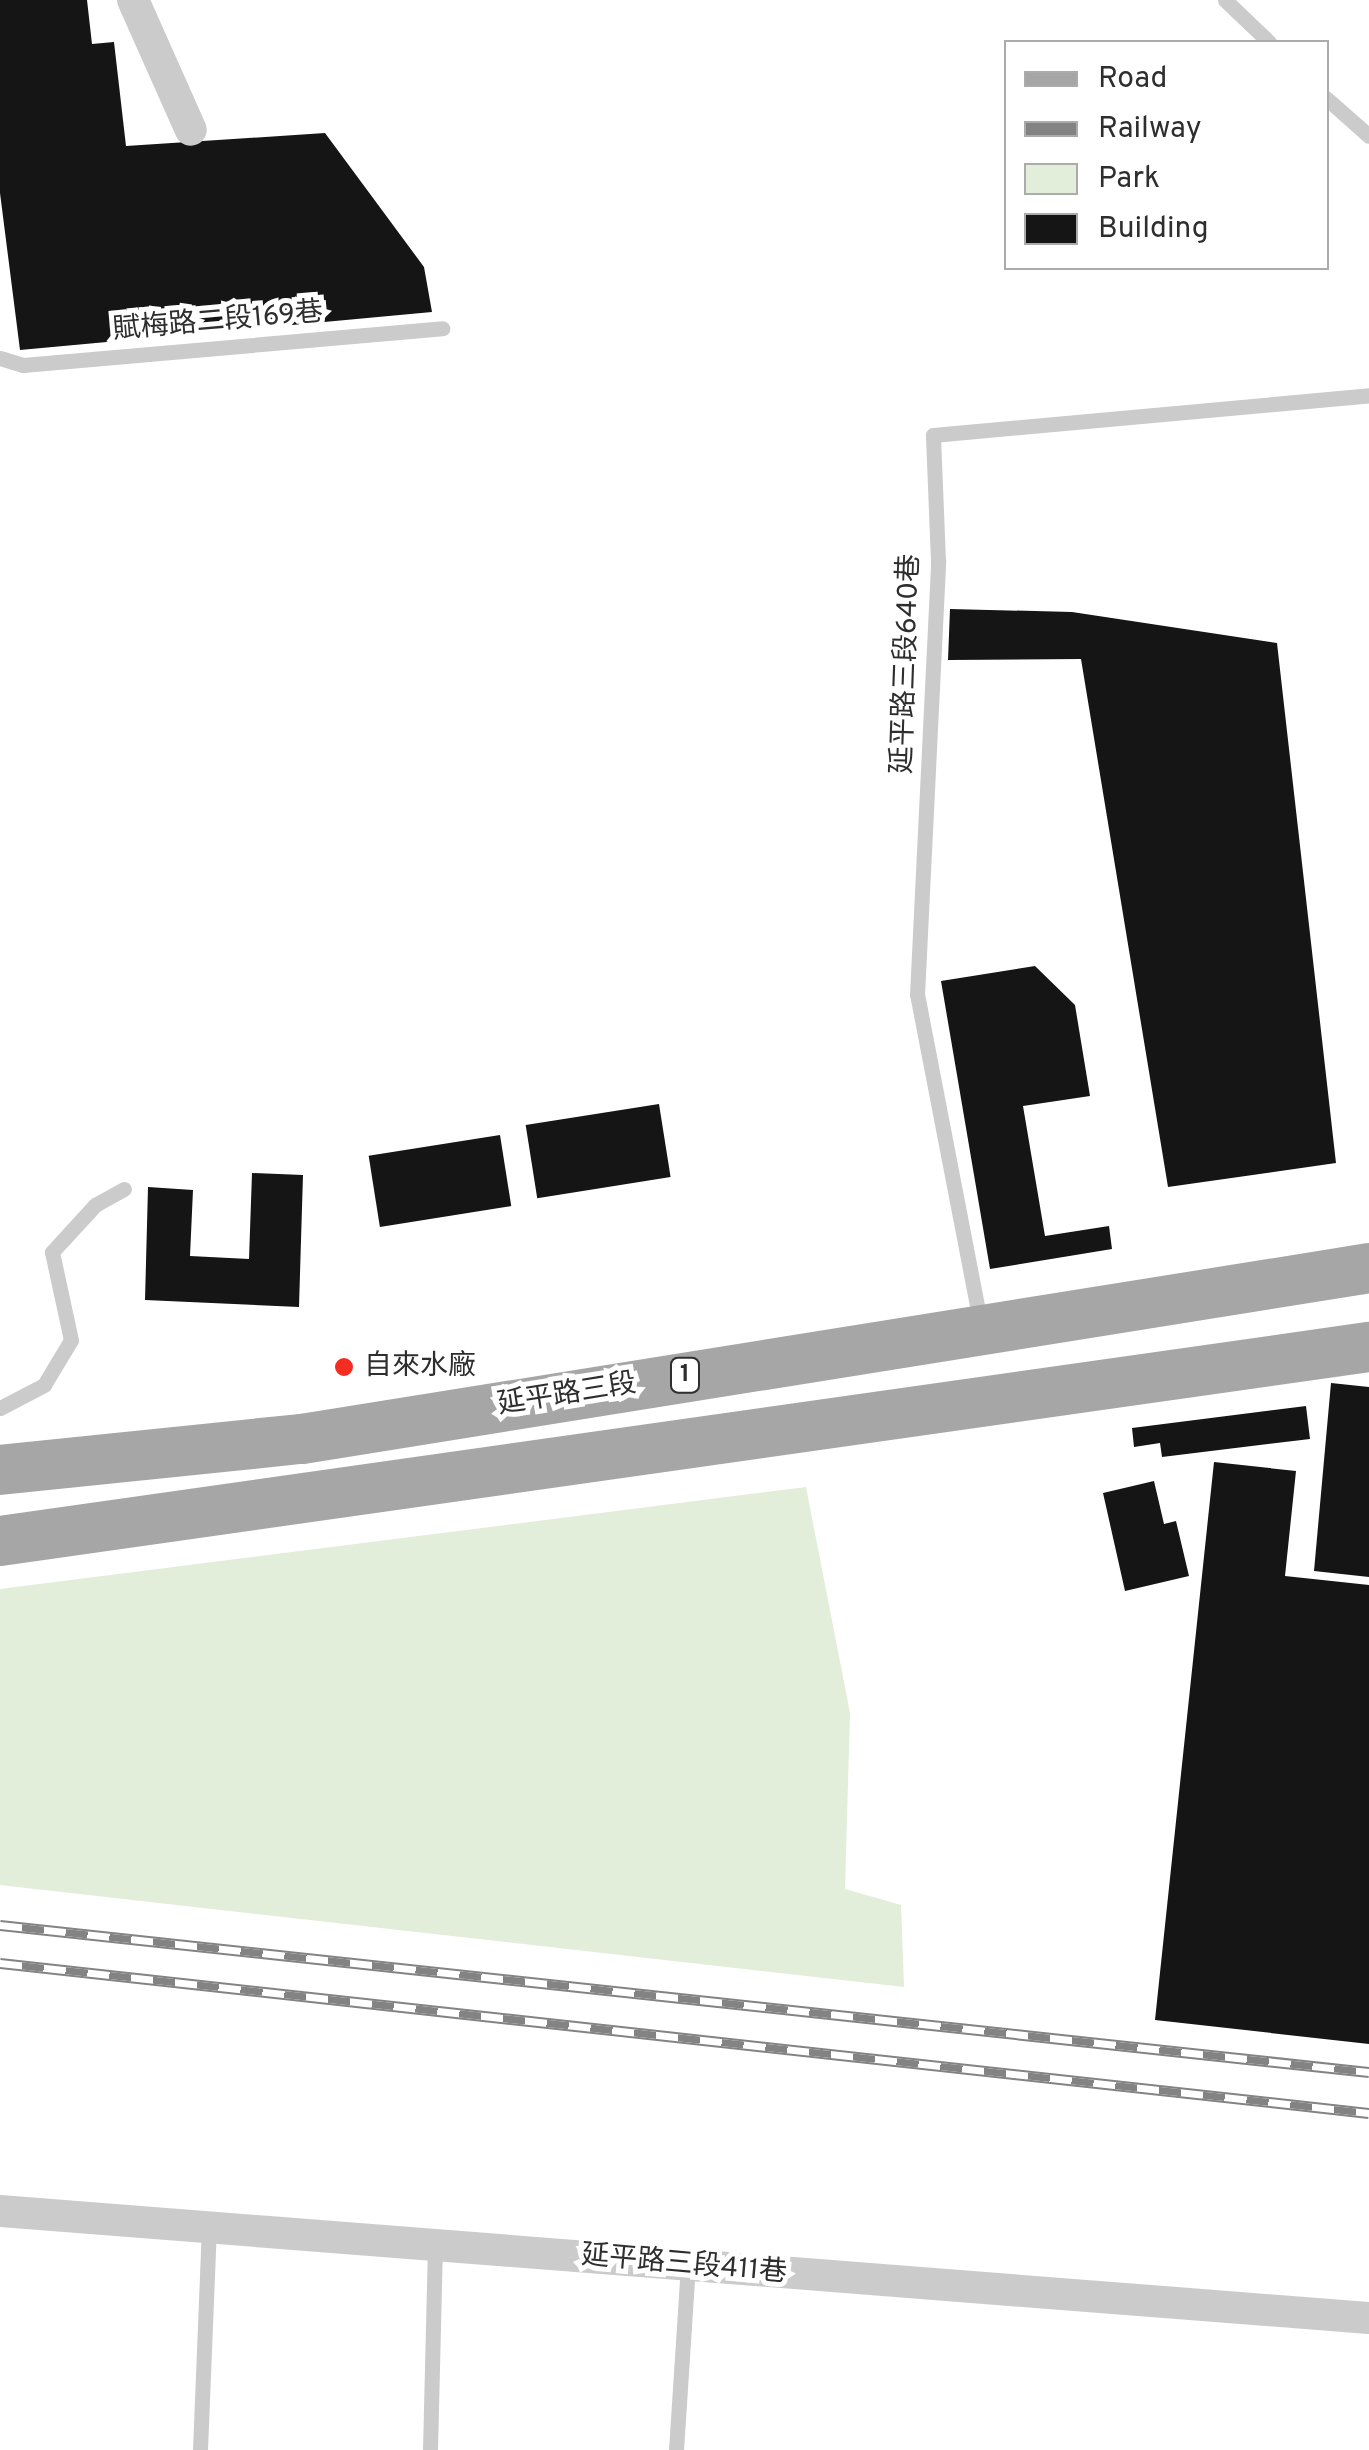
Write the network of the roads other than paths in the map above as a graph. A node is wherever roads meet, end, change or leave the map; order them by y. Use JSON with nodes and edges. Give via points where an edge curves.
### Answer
{"nodes":[{"id":1,"x":133,"y":0,"type":"edge"},
{"id":2,"x":1225,"y":0,"type":"edge"},
{"id":3,"x":1267,"y":40,"type":"edge"},
{"id":4,"x":1329,"y":101,"type":"edge"},
{"id":5,"x":191,"y":130,"type":"dead end"},
{"id":6,"x":1369,"y":136,"type":"edge"},
{"id":7,"x":442,"y":328,"type":"dead end"},
{"id":8,"x":0,"y":358,"type":"edge"},
{"id":9,"x":1369,"y":395,"type":"edge"},
{"id":10,"x":124,"y":1189,"type":"dead end"},
{"id":11,"x":1369,"y":1268,"type":"edge"},
{"id":12,"x":1190,"y":1294,"type":"junction"},
{"id":13,"x":981,"y":1326,"type":"junction"},
{"id":14,"x":1369,"y":1347,"type":"edge"},
{"id":15,"x":1200,"y":1372,"type":"junction"},
{"id":16,"x":0,"y":1408,"type":"edge"},
{"id":17,"x":0,"y":1470,"type":"edge"},
{"id":18,"x":0,"y":1542,"type":"edge"},
{"id":19,"x":0,"y":2211,"type":"edge"},
{"id":20,"x":209,"y":2228,"type":"junction"},
{"id":21,"x":435,"y":2246,"type":"junction"},
{"id":22,"x":688,"y":2266,"type":"junction"},
{"id":23,"x":1369,"y":2318,"type":"edge"},
{"id":24,"x":200,"y":2450,"type":"edge"},
{"id":25,"x":430,"y":2450,"type":"edge"},
{"id":26,"x":676,"y":2450,"type":"edge"}],
"edges":[{"from":1,"to":5,"type":"street"},
{"from":2,"to":3,"type":"lane"},
{"from":4,"to":6,"type":"lane"},
{"from":7,"to":8,"type":"lane","name":"賦梅路二段169巷","via":[[23,365]]},
{"from":9,"to":13,"type":"lane","name":"延平路三段640巷","via":[[933,435],[938,561],[917,995]]},
{"from":10,"to":16,"type":"lane","via":[[94,1205],[52,1252],[71,1340],[44,1385]]},
{"from":11,"to":12,"type":"main road","name":"延平路三段","number":"1"},
{"from":12,"to":13,"type":"main road","name":"延平路三段","number":"1"},
{"from":12,"to":15,"type":"main road"},
{"from":13,"to":17,"type":"main road","name":"延平路三段","number":"1","via":[[302,1439]]},
{"from":14,"to":15,"type":"main road"},
{"from":15,"to":18,"type":"main road"},
{"from":19,"to":20,"type":"street","name":"延平路三段411巷"},
{"from":20,"to":21,"type":"street","name":"延平路三段411巷"},
{"from":20,"to":24,"type":"lane"},
{"from":21,"to":22,"type":"street","name":"延平路三段411巷"},
{"from":21,"to":25,"type":"lane"},
{"from":22,"to":23,"type":"street","name":"延平路三段411巷"},
{"from":22,"to":26,"type":"lane"}]}
